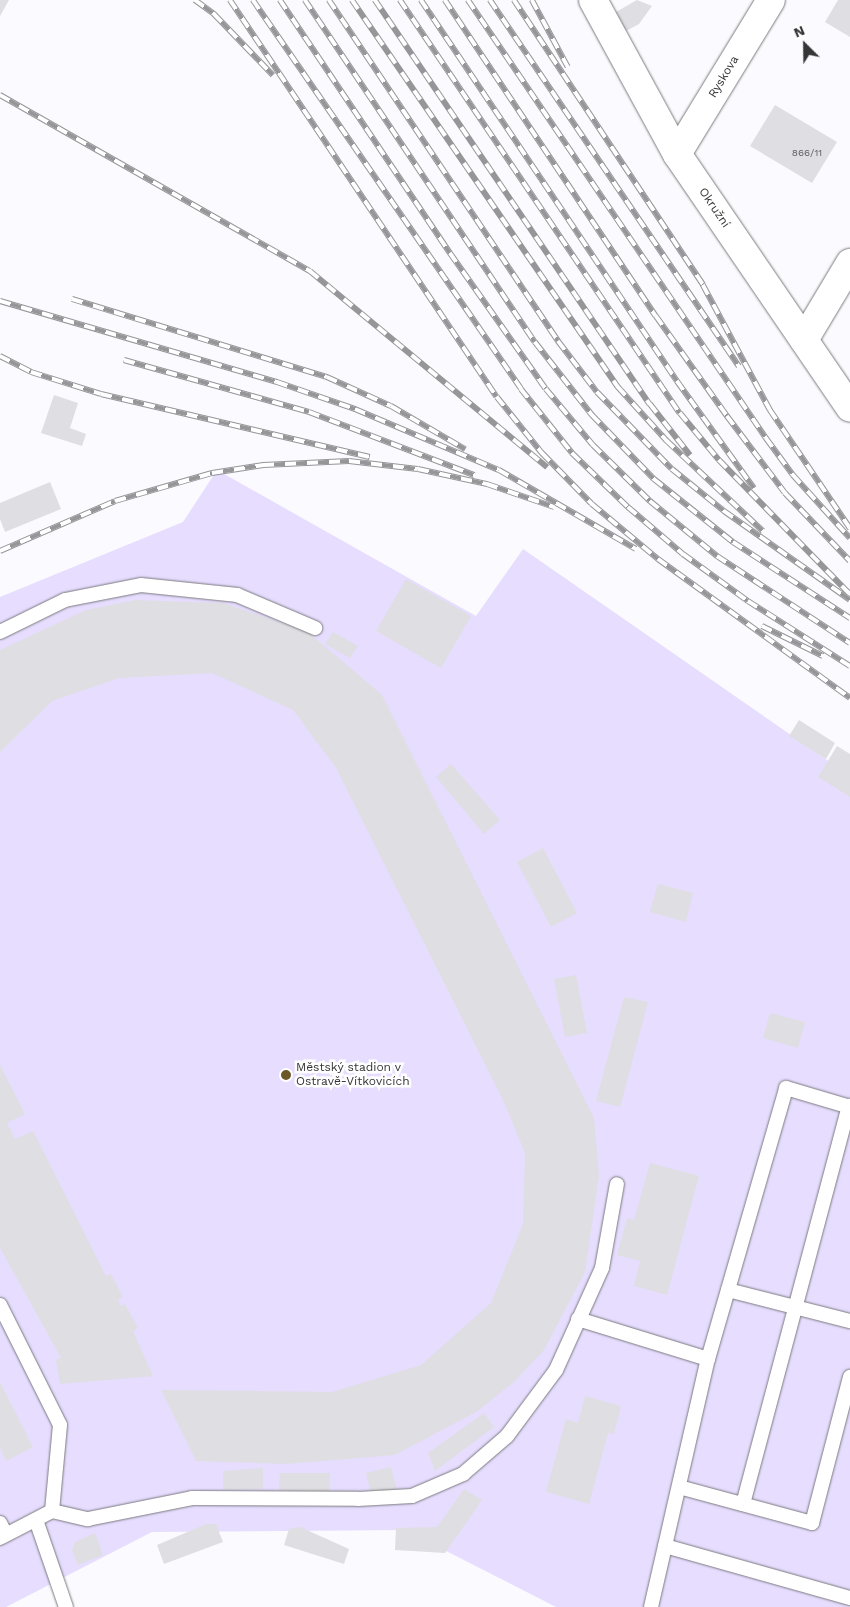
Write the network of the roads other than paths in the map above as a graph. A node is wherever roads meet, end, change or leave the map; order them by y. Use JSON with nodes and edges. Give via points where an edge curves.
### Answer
{"nodes":[{"id":1,"x":593,"y":0,"type":"edge"},
{"id":2,"x":771,"y":0,"type":"edge"},
{"id":3,"x":677,"y":154,"type":"junction"},
{"id":4,"x":850,"y":263,"type":"edge"},
{"id":5,"x":804,"y":340,"type":"junction"},
{"id":6,"x":850,"y":408,"type":"edge"},
{"id":7,"x":315,"y":628,"type":"dead end"},
{"id":8,"x":0,"y":632,"type":"edge"},
{"id":9,"x":850,"y":1106,"type":"edge"},
{"id":10,"x":618,"y":1184,"type":"dead end"},
{"id":11,"x":728,"y":1290,"type":"junction"},
{"id":12,"x":0,"y":1305,"type":"edge"},
{"id":13,"x":795,"y":1307,"type":"junction"},
{"id":14,"x":578,"y":1319,"type":"junction"},
{"id":15,"x":850,"y":1321,"type":"edge"},
{"id":16,"x":708,"y":1359,"type":"junction"},
{"id":17,"x":850,"y":1376,"type":"edge"},
{"id":18,"x":679,"y":1486,"type":"junction"},
{"id":19,"x":743,"y":1504,"type":"junction"},
{"id":20,"x":52,"y":1510,"type":"junction"},
{"id":21,"x":36,"y":1520,"type":"junction"},
{"id":22,"x":2,"y":1532,"type":"edge"},
{"id":23,"x":665,"y":1546,"type":"junction"},
{"id":24,"x":850,"y":1598,"type":"edge"},
{"id":25,"x":66,"y":1607,"type":"edge"},
{"id":26,"x":651,"y":1607,"type":"edge"}],
"edges":[{"from":1,"to":3,"type":"street","name":"Okružní"},
{"from":2,"to":3,"type":"street","name":"Ryskova"},
{"from":3,"to":5,"type":"street","name":"Okružní"},
{"from":4,"to":5,"type":"street"},
{"from":5,"to":6,"type":"street","name":"Okružní"},
{"from":7,"to":8,"type":"lane","via":[[237,595],[141,585],[65,600]]},
{"from":9,"to":11,"type":"lane","via":[[786,1088]]},
{"from":9,"to":13,"type":"lane"},
{"from":10,"to":14,"type":"lane","via":[[602,1268]]},
{"from":11,"to":13,"type":"lane"},
{"from":11,"to":16,"type":"lane"},
{"from":12,"to":20,"type":"lane","via":[[60,1425]]},
{"from":13,"to":15,"type":"lane"},
{"from":13,"to":19,"type":"lane"},
{"from":14,"to":16,"type":"lane"},
{"from":14,"to":20,"type":"lane","via":[[556,1370],[507,1436],[463,1474],[412,1496],[358,1499],[192,1498],[88,1519]]},
{"from":16,"to":18,"type":"lane"},
{"from":17,"to":19,"type":"lane","via":[[812,1523]]},
{"from":18,"to":19,"type":"lane"},
{"from":18,"to":23,"type":"lane"},
{"from":20,"to":21,"type":"lane"},
{"from":21,"to":22,"type":"lane"},
{"from":21,"to":25,"type":"lane"},
{"from":23,"to":24,"type":"lane"},
{"from":23,"to":26,"type":"lane"}]}
